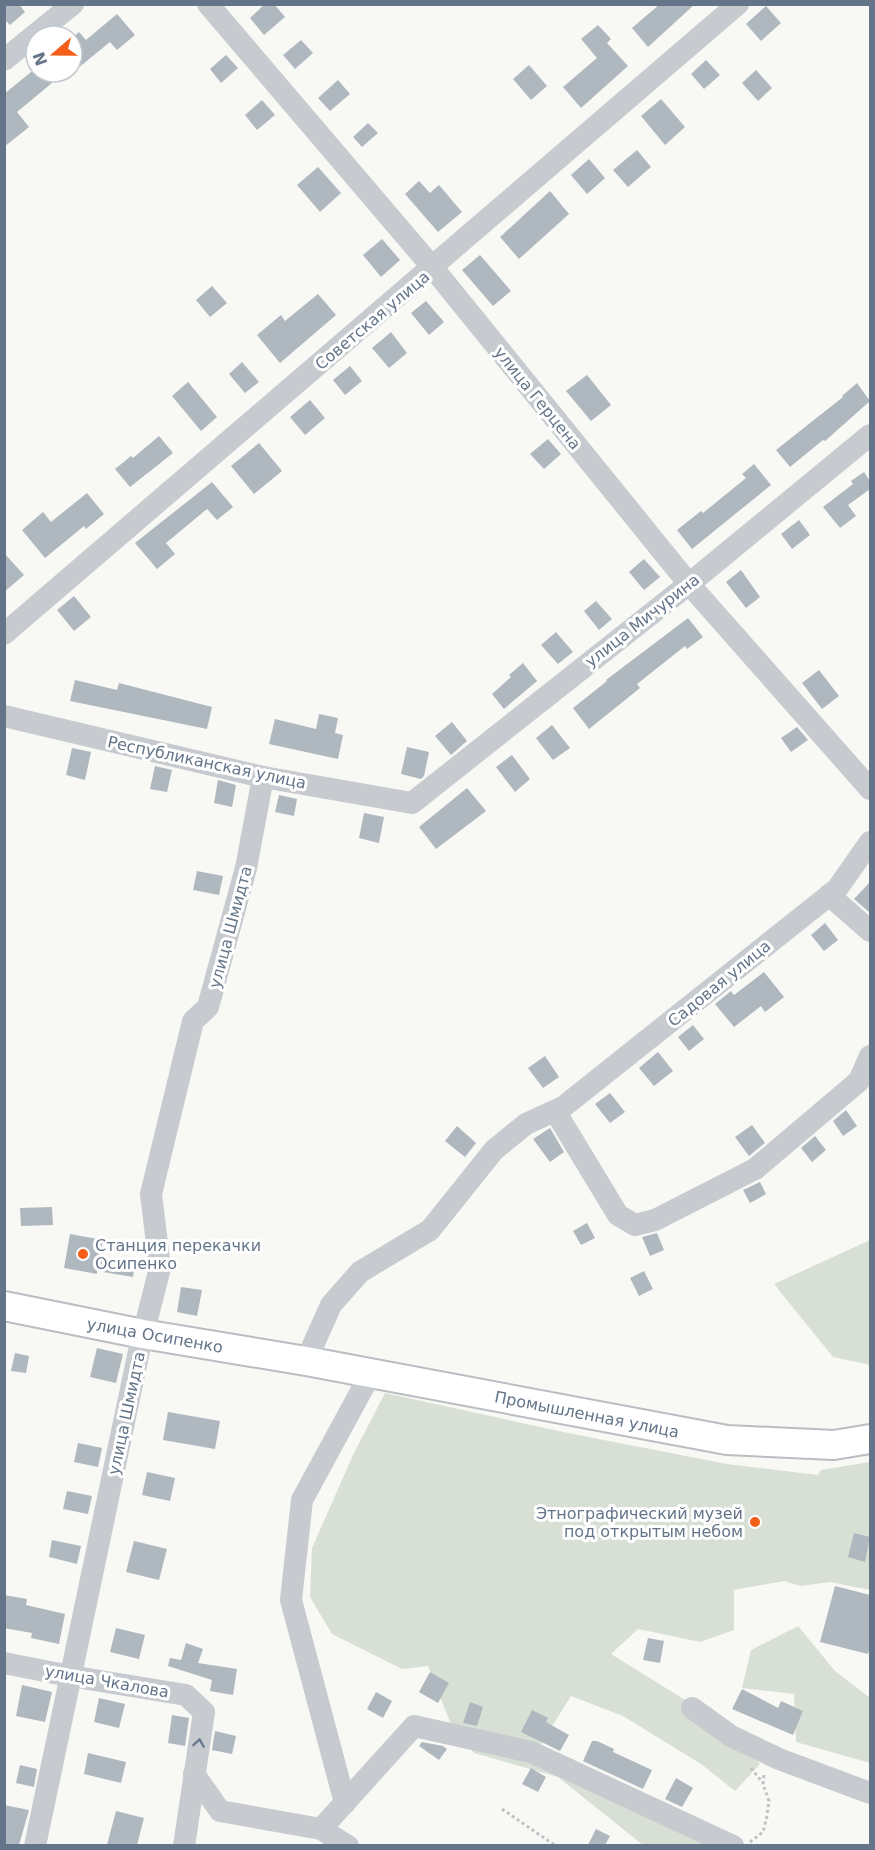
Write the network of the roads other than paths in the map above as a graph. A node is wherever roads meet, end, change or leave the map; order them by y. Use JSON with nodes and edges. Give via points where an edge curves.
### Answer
{"nodes":[{"id":1,"x":72,"y":4,"type":"edge"},
{"id":2,"x":208,"y":4,"type":"edge"},
{"id":3,"x":738,"y":4,"type":"edge"},
{"id":4,"x":4,"y":60,"type":"edge"},
{"id":5,"x":433,"y":268,"type":"junction"},
{"id":6,"x":870,"y":435,"type":"edge"},
{"id":7,"x":688,"y":584,"type":"junction"},
{"id":8,"x":4,"y":633,"type":"edge"},
{"id":9,"x":4,"y":716,"type":"edge"},
{"id":10,"x":263,"y":777,"type":"junction"},
{"id":11,"x":870,"y":789,"type":"edge"},
{"id":12,"x":412,"y":803,"type":"joint"},
{"id":13,"x":870,"y":842,"type":"edge"},
{"id":14,"x":829,"y":895,"type":"junction"},
{"id":15,"x":870,"y":931,"type":"edge"},
{"id":16,"x":870,"y":1056,"type":"edge"},
{"id":17,"x":555,"y":1111,"type":"junction"},
{"id":18,"x":4,"y":1306,"type":"edge"},
{"id":19,"x":143,"y":1334,"type":"junction"},
{"id":20,"x":306,"y":1361,"type":"junction"},
{"id":21,"x":370,"y":1373,"type":"junction"},
{"id":22,"x":870,"y":1439,"type":"edge"},
{"id":23,"x":4,"y":1662,"type":"edge"},
{"id":24,"x":70,"y":1676,"type":"junction"},
{"id":25,"x":692,"y":1708,"type":"dead end"},
{"id":26,"x":194,"y":1774,"type":"junction"},
{"id":27,"x":870,"y":1793,"type":"edge"},
{"id":28,"x":345,"y":1803,"type":"junction"},
{"id":29,"x":321,"y":1829,"type":"junction"},
{"id":30,"x":35,"y":1845,"type":"edge"},
{"id":31,"x":184,"y":1845,"type":"edge"},
{"id":32,"x":348,"y":1845,"type":"edge"},
{"id":33,"x":733,"y":1845,"type":"edge"}],
"edges":[{"from":1,"to":4,"type":"street"},
{"from":2,"to":5,"type":"street","name":"улица Герцена"},
{"from":3,"to":5,"type":"street","name":"Советская улица"},
{"from":5,"to":7,"type":"street","name":"улица Герцена"},
{"from":5,"to":8,"type":"street","name":"Советская улица"},
{"from":6,"to":7,"type":"street","name":"улица Мичурина"},
{"from":7,"to":11,"type":"street","name":"улица Герцена"},
{"from":7,"to":12,"type":"street","name":"улица Мичурина"},
{"from":9,"to":10,"type":"street","name":"Республиканская улица"},
{"from":10,"to":12,"type":"street","name":"Республиканская улица"},
{"from":10,"to":19,"type":"street","name":"улица Шмидта","via":[[246,868],[208,1007],[193,1021],[152,1194],[160,1268]]},
{"from":13,"to":14,"type":"street","name":"Садовая улица"},
{"from":14,"to":15,"type":"street"},
{"from":14,"to":17,"type":"street","name":"Садовая улица"},
{"from":16,"to":17,"type":"street","via":[[859,1081],[754,1169],[656,1220],[635,1225],[618,1215]]},
{"from":17,"to":20,"type":"street","name":"Садовая улица","via":[[526,1124],[494,1150],[430,1230],[360,1272],[331,1305]]},
{"from":18,"to":19,"type":"main road","name":"улица Осипенко"},
{"from":19,"to":20,"type":"main road","name":"улица Осипенко"},
{"from":19,"to":24,"type":"street","name":"улица Шмидта"},
{"from":20,"to":21,"type":"main road","name":"Промышленная улица"},
{"from":21,"to":22,"type":"main road","name":"Промышленная улица","via":[[727,1440],[834,1445]]},
{"from":21,"to":28,"type":"street","via":[[302,1500],[291,1600]]},
{"from":23,"to":24,"type":"street","name":"улица Чкалова"},
{"from":26,"to":24,"type":"street","name":"улица Чкалова","one_way":true,"via":[[204,1712],[186,1695]]},
{"from":24,"to":30,"type":"street","name":"улица Шмидта"},
{"from":25,"to":27,"type":"street","via":[[730,1736]]},
{"from":26,"to":29,"type":"street","via":[[220,1811]]},
{"from":26,"to":31,"type":"street"},
{"from":28,"to":29,"type":"street"},
{"from":28,"to":33,"type":"street","via":[[414,1726],[531,1752]]},
{"from":29,"to":32,"type":"street"}]}
